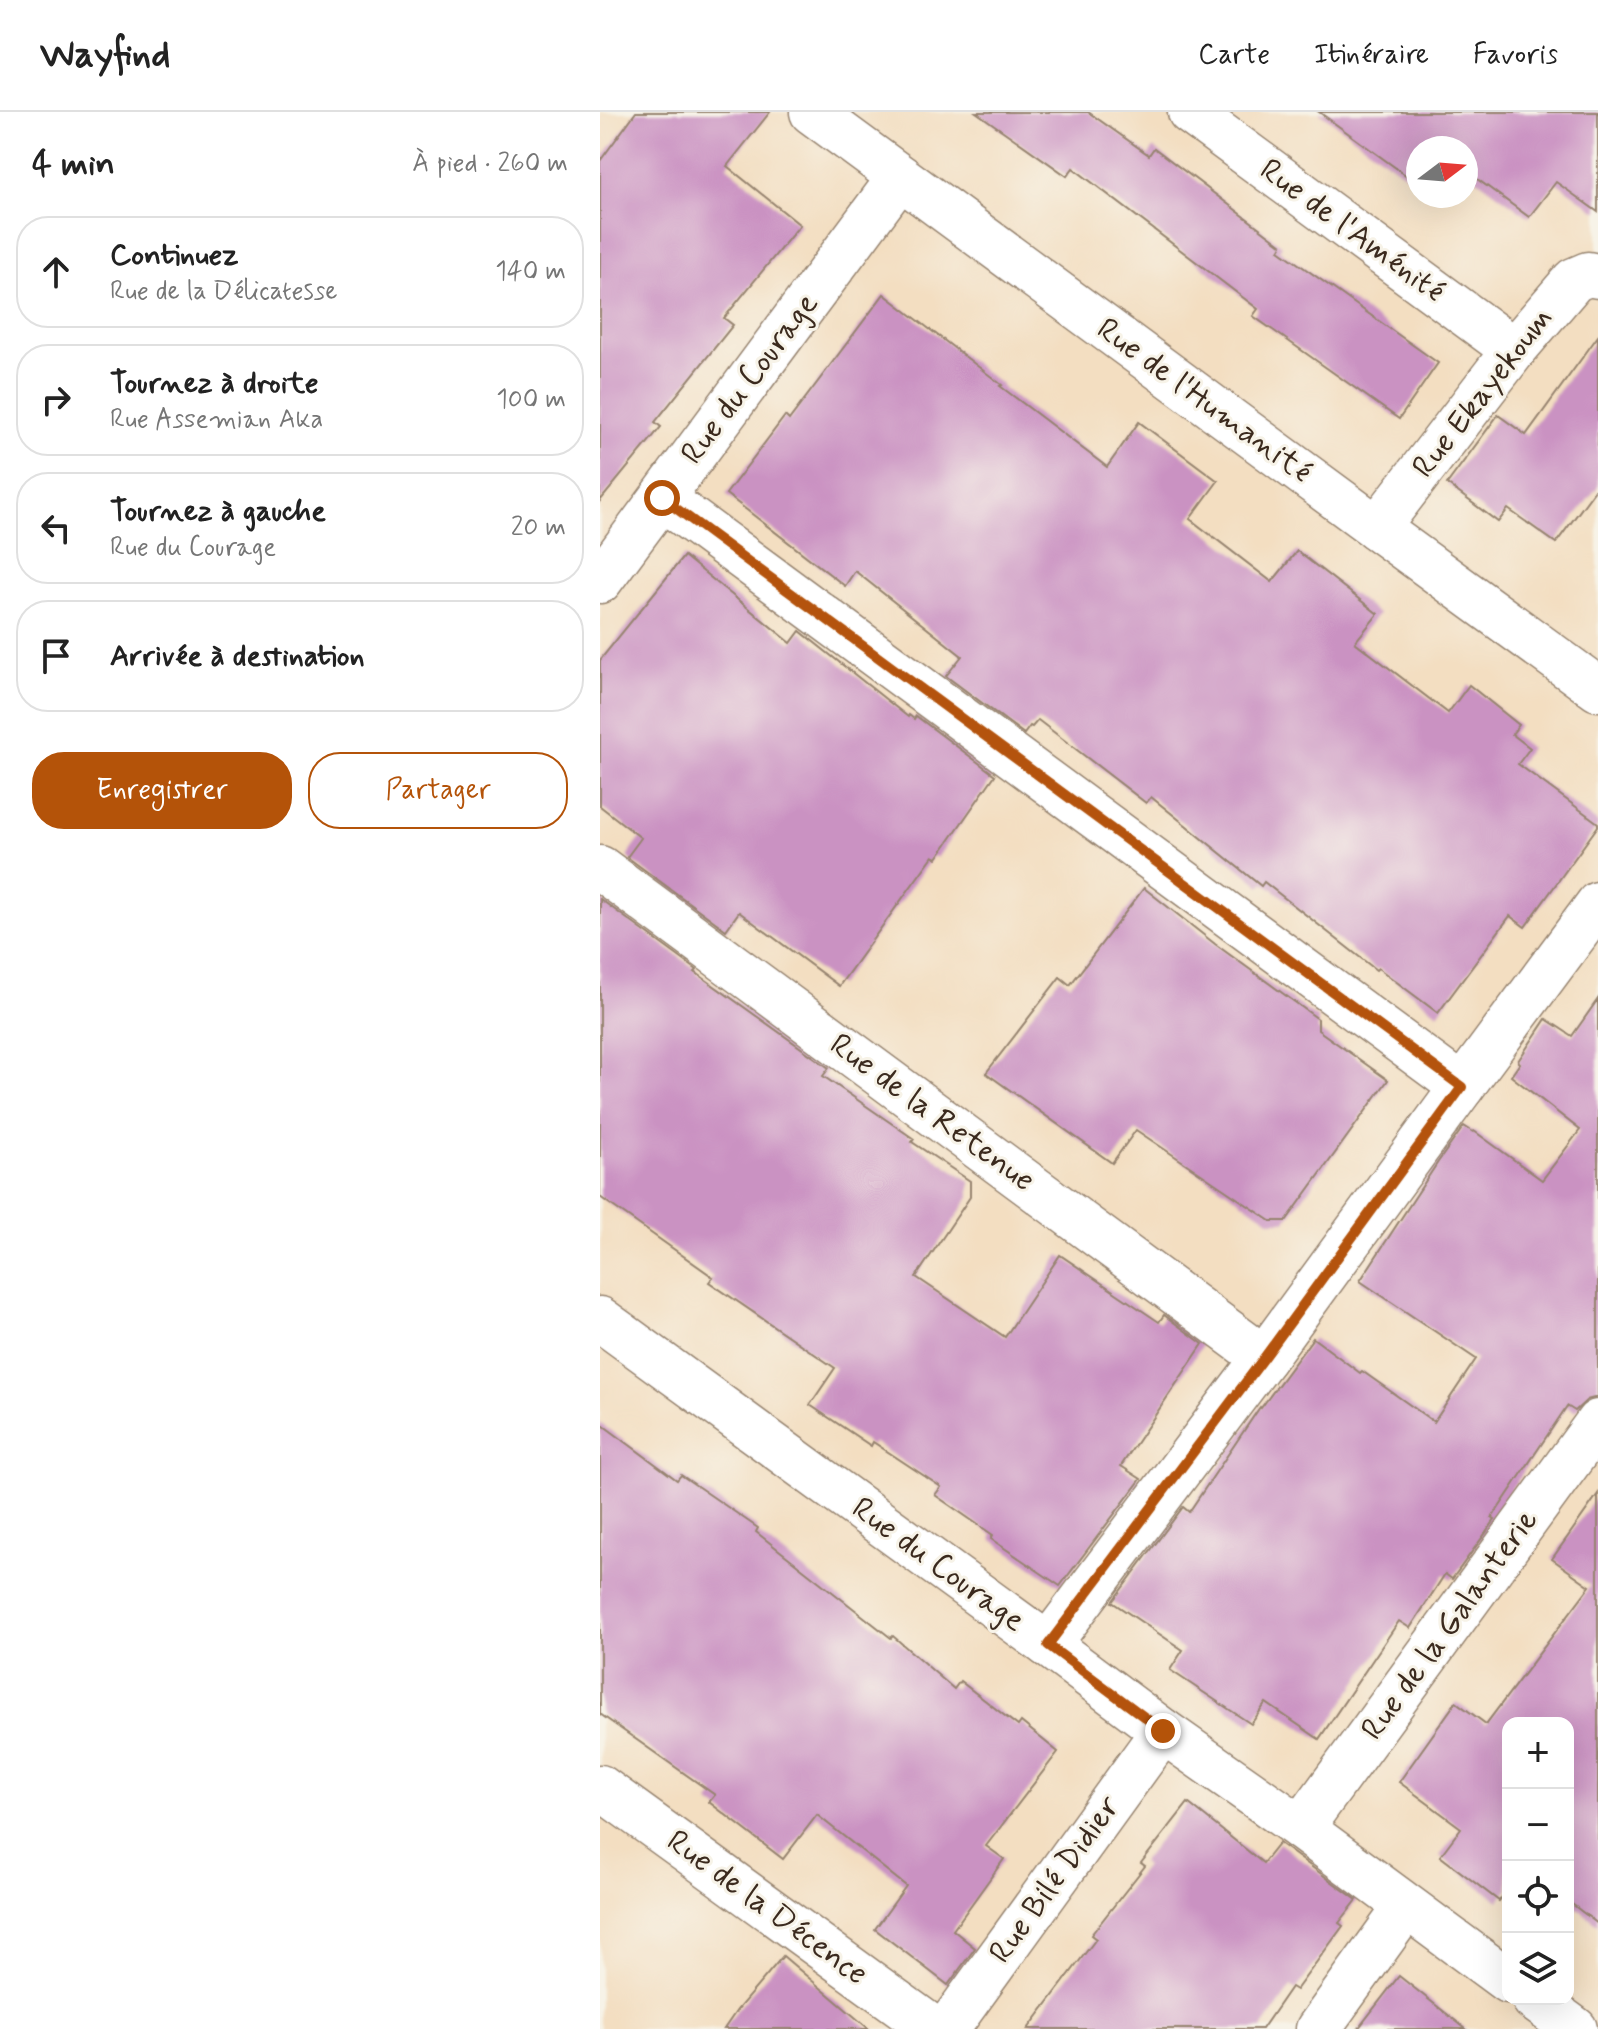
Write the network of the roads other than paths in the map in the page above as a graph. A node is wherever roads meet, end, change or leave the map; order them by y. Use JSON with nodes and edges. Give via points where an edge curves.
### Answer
{"nodes":[{"id":1,"x":812,"y":112,"type":"edge"},
{"id":2,"x":1190,"y":112,"type":"edge"},
{"id":3,"x":900,"y":177,"type":"junction"},
{"id":4,"x":1598,"y":276,"type":"edge"},
{"id":5,"x":1514,"y":350,"type":"junction"},
{"id":6,"x":662,"y":498,"type":"junction"},
{"id":7,"x":1377,"y":528,"type":"junction"},
{"id":8,"x":600,"y":581,"type":"edge"},
{"id":9,"x":1598,"y":689,"type":"edge"},
{"id":10,"x":600,"y":868,"type":"edge"},
{"id":11,"x":1598,"y":904,"type":"edge"},
{"id":12,"x":1462,"y":1087,"type":"junction"},
{"id":13,"x":600,"y":1319,"type":"edge"},
{"id":14,"x":1264,"y":1358,"type":"junction"},
{"id":15,"x":1598,"y":1422,"type":"edge"},
{"id":16,"x":1048,"y":1645,"type":"junction"},
{"id":17,"x":1163,"y":1731,"type":"junction"},
{"id":18,"x":600,"y":1787,"type":"edge"},
{"id":19,"x":1301,"y":1828,"type":"junction"},
{"id":20,"x":1406,"y":1907,"type":"junction"},
{"id":21,"x":1502,"y":1977,"type":"edge"},
{"id":22,"x":1542,"y":2005,"type":"edge"},
{"id":23,"x":934,"y":2029,"type":"edge"},
{"id":24,"x":947,"y":2029,"type":"edge"},
{"id":25,"x":1318,"y":2029,"type":"edge"},
{"id":26,"x":1575,"y":2029,"type":"edge"}],
"edges":[{"from":1,"to":3,"type":"street","name":"Rue de l'Humanité"},
{"from":2,"to":5,"type":"street","name":"Rue de l'Aménité"},
{"from":3,"to":6,"type":"street","name":"Rue du Courage"},
{"from":3,"to":7,"type":"street","name":"Rue de l'Humanité"},
{"from":4,"to":5,"type":"street","name":"Rue Ekayekoum","via":[[1574,280]]},
{"from":5,"to":7,"type":"street","name":"Rue Ekayekoum"},
{"from":6,"to":8,"type":"street","name":"Rue du Courage"},
{"from":6,"to":12,"type":"street"},
{"from":7,"to":9,"type":"street","name":"Rue de l'Humanité"},
{"from":10,"to":14,"type":"street","name":"Rue de la Retenue"},
{"from":11,"to":12,"type":"street"},
{"from":12,"to":14,"type":"street"},
{"from":13,"to":16,"type":"street","name":"Rue du Courage"},
{"from":14,"to":16,"type":"street"},
{"from":15,"to":19,"type":"street","name":"Rue de la Galanterie"},
{"from":16,"to":17,"type":"street","name":"Rue du Courage"},
{"from":17,"to":19,"type":"street","name":"Rue du Courage"},
{"from":17,"to":24,"type":"street","name":"Rue Bilé Didier"},
{"from":18,"to":23,"type":"street","name":"Rue de la Décence"},
{"from":19,"to":20,"type":"street","name":"Rue du Courage"},
{"from":20,"to":21,"type":"street","name":"Rue du Courage"},
{"from":20,"to":25,"type":"street"},
{"from":22,"to":26,"type":"street"}]}
